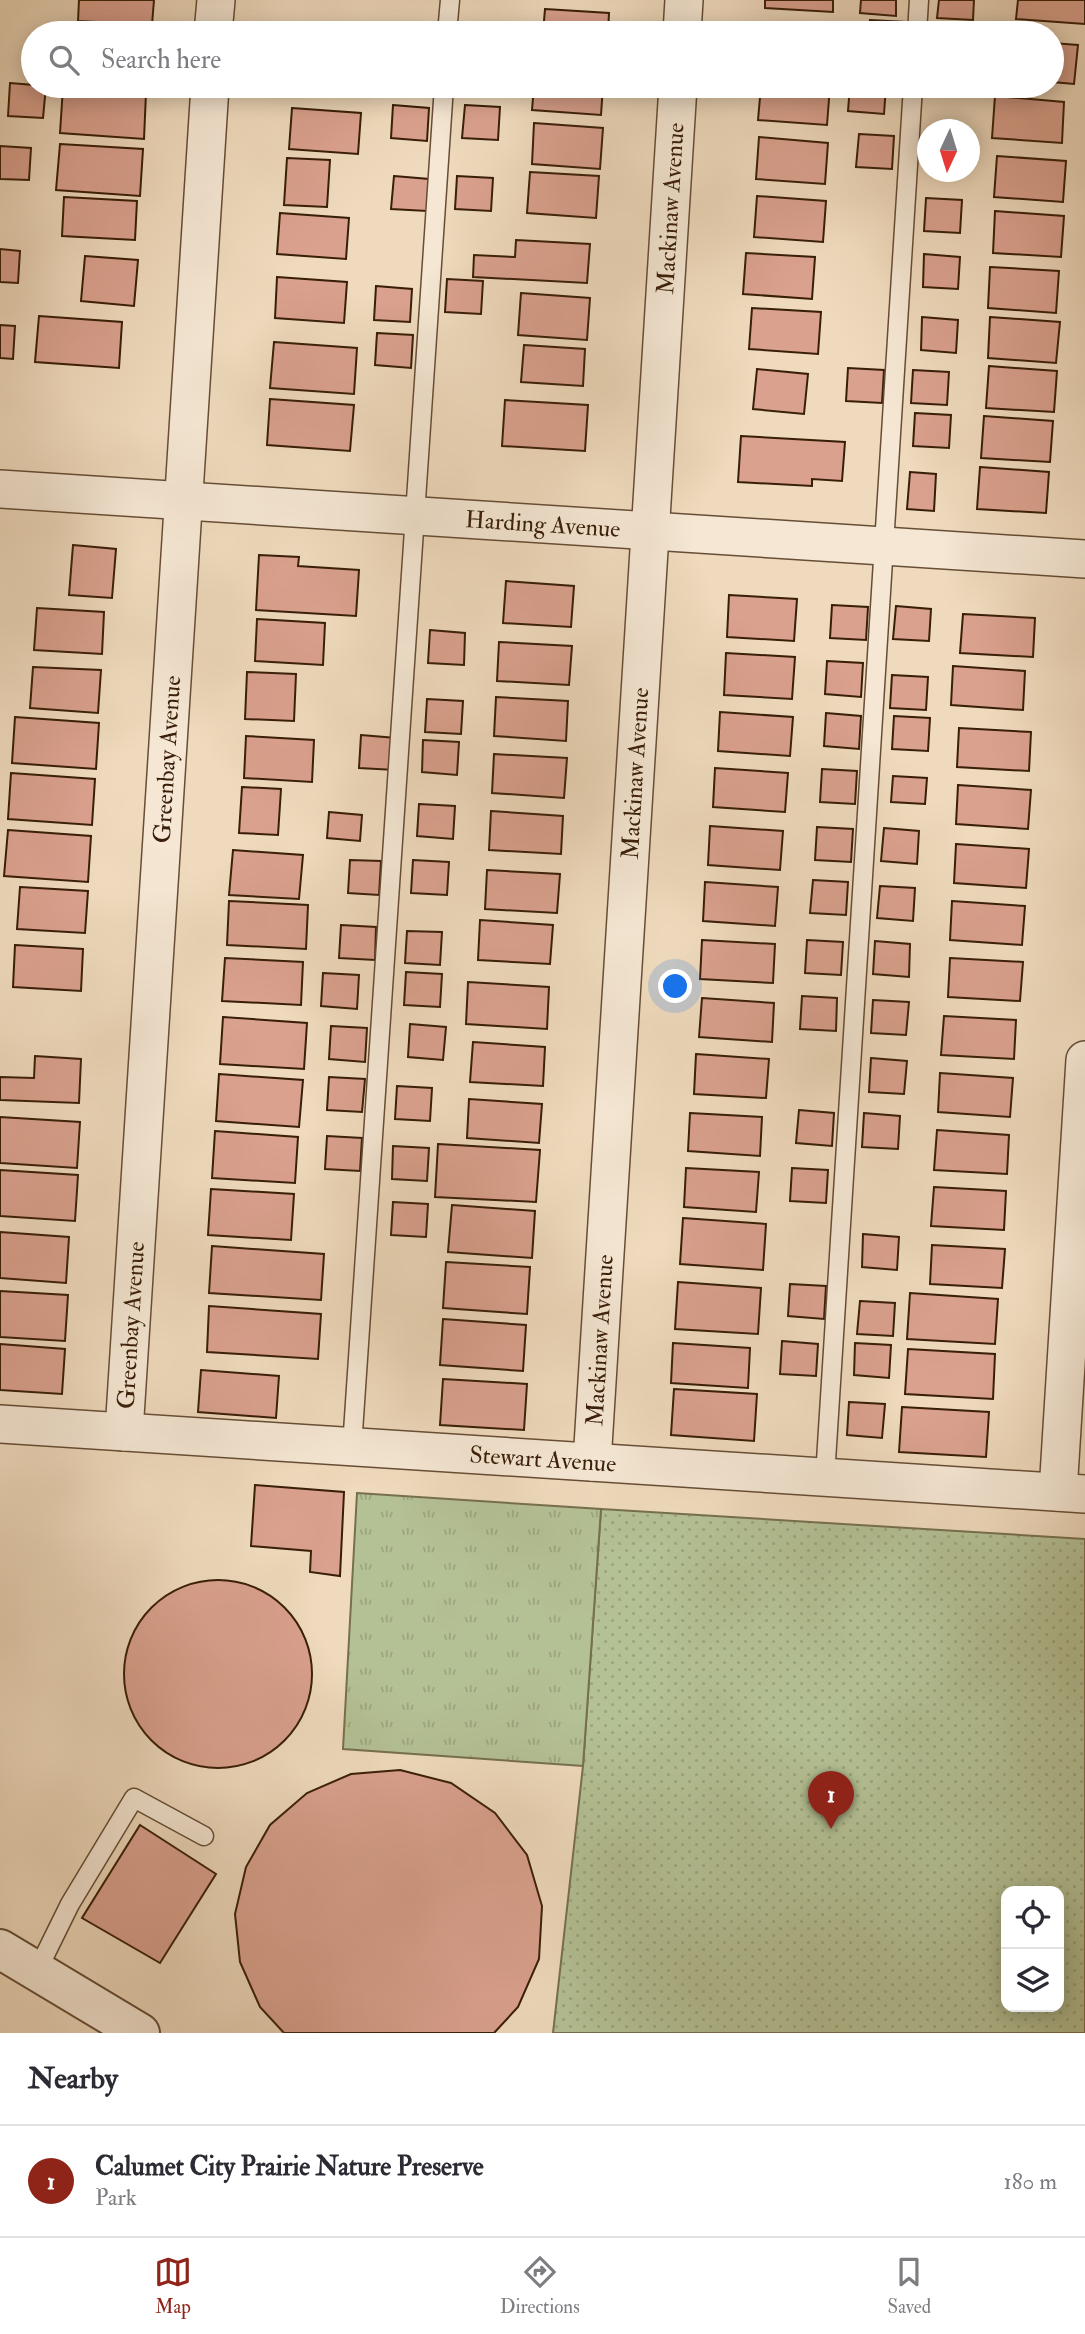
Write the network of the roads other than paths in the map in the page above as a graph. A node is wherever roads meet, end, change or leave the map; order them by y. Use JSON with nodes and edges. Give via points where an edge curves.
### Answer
{"nodes":[{"id":1,"x":216,"y":0,"type":"edge"},
{"id":2,"x":450,"y":0,"type":"edge"},
{"id":3,"x":684,"y":0,"type":"edge"},
{"id":4,"x":919,"y":0,"type":"edge"},
{"id":5,"x":214,"y":21,"type":"edge"},
{"id":6,"x":448,"y":21,"type":"edge"},
{"id":7,"x":683,"y":21,"type":"edge"},
{"id":8,"x":917,"y":21,"type":"edge"},
{"id":9,"x":209,"y":98,"type":"edge"},
{"id":10,"x":443,"y":98,"type":"edge"},
{"id":11,"x":677,"y":98,"type":"edge"},
{"id":12,"x":912,"y":98,"type":"edge"},
{"id":13,"x":0,"y":489,"type":"edge"},
{"id":14,"x":184,"y":501,"type":"junction"},
{"id":15,"x":415,"y":516,"type":"junction"},
{"id":16,"x":650,"y":531,"type":"junction"},
{"id":17,"x":883,"y":546,"type":"junction"},
{"id":18,"x":1085,"y":559,"type":"edge"},
{"id":19,"x":1085,"y":1060,"type":"edge"},
{"id":20,"x":0,"y":1424,"type":"edge"},
{"id":21,"x":124,"y":1432,"type":"junction"},
{"id":22,"x":352,"y":1447,"type":"junction"},
{"id":23,"x":592,"y":1462,"type":"junction"},
{"id":24,"x":825,"y":1477,"type":"junction"},
{"id":25,"x":1071,"y":1493,"type":"edge"},
{"id":26,"x":204,"y":1836,"type":"dead end"},
{"id":27,"x":0,"y":1949,"type":"edge"},
{"id":28,"x":37,"y":1971,"type":"junction"},
{"id":29,"x":139,"y":2033,"type":"edge"}],
"edges":[{"from":1,"to":5,"type":"street"},
{"from":2,"to":6,"type":"lane"},
{"from":3,"to":7,"type":"street"},
{"from":4,"to":8,"type":"lane"},
{"from":9,"to":14,"type":"street","name":"Greenbay Avenue"},
{"from":10,"to":15,"type":"lane"},
{"from":11,"to":16,"type":"street","name":"Mackinaw Avenue"},
{"from":12,"to":17,"type":"lane"},
{"from":13,"to":14,"type":"street","name":"Harding Avenue"},
{"from":14,"to":15,"type":"street","name":"Harding Avenue"},
{"from":14,"to":21,"type":"street","name":"Greenbay Avenue"},
{"from":15,"to":16,"type":"street","name":"Harding Avenue"},
{"from":15,"to":22,"type":"lane"},
{"from":16,"to":17,"type":"street","name":"Harding Avenue"},
{"from":16,"to":23,"type":"street","name":"Mackinaw Avenue"},
{"from":17,"to":18,"type":"street","name":"Harding Avenue"},
{"from":17,"to":24,"type":"lane"},
{"from":19,"to":25,"type":"street"},
{"from":20,"to":21,"type":"street","name":"Stewart Avenue"},
{"from":21,"to":22,"type":"street","name":"Stewart Avenue"},
{"from":22,"to":23,"type":"street","name":"Stewart Avenue"},
{"from":23,"to":24,"type":"street","name":"Stewart Avenue"},
{"from":24,"to":25,"type":"street","name":"Stewart Avenue"},
{"from":26,"to":28,"type":"lane","via":[[134,1798],[70,1904]]},
{"from":27,"to":28,"type":"street"},
{"from":28,"to":29,"type":"street"}]}
